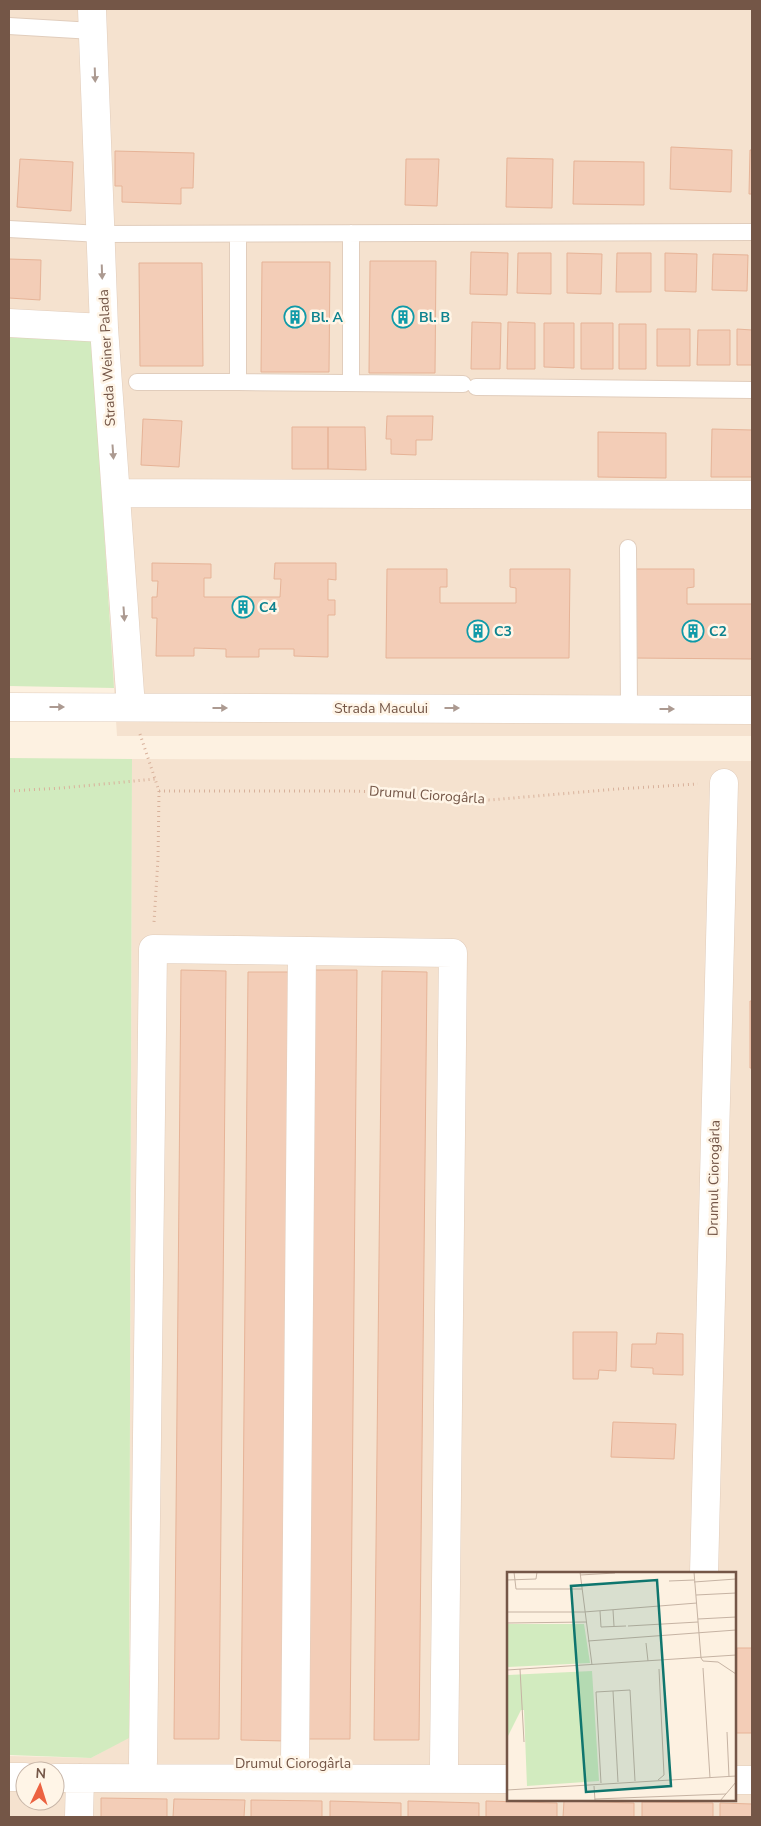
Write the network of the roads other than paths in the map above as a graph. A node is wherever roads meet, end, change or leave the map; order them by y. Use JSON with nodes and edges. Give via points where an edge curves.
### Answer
{"nodes":[{"id":1,"x":93,"y":20,"type":"edge"},
{"id":2,"x":9,"y":26,"type":"edge"},
{"id":3,"x":9,"y":229,"type":"edge"},
{"id":4,"x":752,"y":232,"type":"edge"},
{"id":5,"x":351,"y":233,"type":"junction"},
{"id":6,"x":101,"y":234,"type":"junction"},
{"id":7,"x":238,"y":234,"type":"junction"},
{"id":8,"x":9,"y":323,"type":"edge"},
{"id":9,"x":104,"y":328,"type":"junction"},
{"id":10,"x":136,"y":382,"type":"dead end"},
{"id":11,"x":238,"y":382,"type":"junction"},
{"id":12,"x":351,"y":383,"type":"junction"},
{"id":13,"x":752,"y":390,"type":"edge"},
{"id":14,"x":116,"y":493,"type":"junction"},
{"id":15,"x":752,"y":495,"type":"edge"},
{"id":16,"x":628,"y":548,"type":"dead end"},
{"id":17,"x":9,"y":707,"type":"edge"},
{"id":18,"x":130,"y":708,"type":"junction"},
{"id":19,"x":629,"y":709,"type":"junction"},
{"id":20,"x":752,"y":710,"type":"edge"},
{"id":21,"x":724,"y":783,"type":"road end"},
{"id":22,"x":302,"y":951,"type":"junction"},
{"id":23,"x":704,"y":1572,"type":"edge"},
{"id":24,"x":143,"y":1762,"type":"junction"},
{"id":25,"x":295,"y":1763,"type":"junction"},
{"id":26,"x":444,"y":1764,"type":"junction"},
{"id":27,"x":507,"y":1764,"type":"edge"},
{"id":28,"x":67,"y":1778,"type":"edge"},
{"id":29,"x":507,"y":1779,"type":"edge"},
{"id":30,"x":736,"y":1780,"type":"edge"},
{"id":31,"x":752,"y":1780,"type":"edge"},
{"id":32,"x":80,"y":1817,"type":"edge"}],
"edges":[{"from":1,"to":2,"type":"lane"},
{"from":1,"to":6,"type":"street","name":"Strada Weiner Palada","one_way":true},
{"from":3,"to":6,"type":"lane"},
{"from":4,"to":5,"type":"lane"},
{"from":5,"to":7,"type":"lane"},
{"from":5,"to":12,"type":"lane"},
{"from":6,"to":7,"type":"lane"},
{"from":6,"to":9,"type":"street","name":"Strada Weiner Palada","one_way":true},
{"from":7,"to":11,"type":"lane"},
{"from":8,"to":9,"type":"street"},
{"from":9,"to":14,"type":"street","name":"Strada Weiner Palada","one_way":true},
{"from":10,"to":11,"type":"lane"},
{"from":11,"to":12,"type":"lane"},
{"from":12,"to":13,"type":"lane"},
{"from":14,"to":15,"type":"street"},
{"from":14,"to":18,"type":"street","name":"Strada Weiner Palada","one_way":true},
{"from":16,"to":19,"type":"lane"},
{"from":17,"to":18,"type":"street","name":"Strada Macului","one_way":true},
{"from":18,"to":19,"type":"street","name":"Strada Macului","one_way":true},
{"from":19,"to":20,"type":"street","name":"Strada Macului","one_way":true},
{"from":21,"to":23,"type":"street","name":"Drumul Ciorogârla"},
{"from":22,"to":24,"type":"street","via":[[153,949]]},
{"from":22,"to":25,"type":"street"},
{"from":22,"to":26,"type":"street","via":[[453,953]]},
{"from":24,"to":25,"type":"street","name":"Drumul Ciorogârla"},
{"from":24,"to":28,"type":"street","name":"Drumul Ciorogârla","via":[[115,1763]]},
{"from":25,"to":26,"type":"street","name":"Drumul Ciorogârla"},
{"from":26,"to":27,"type":"street","name":"Drumul Ciorogârla"},
{"from":28,"to":29,"type":"street"},
{"from":28,"to":32,"type":"street"},
{"from":30,"to":31,"type":"street"}]}
